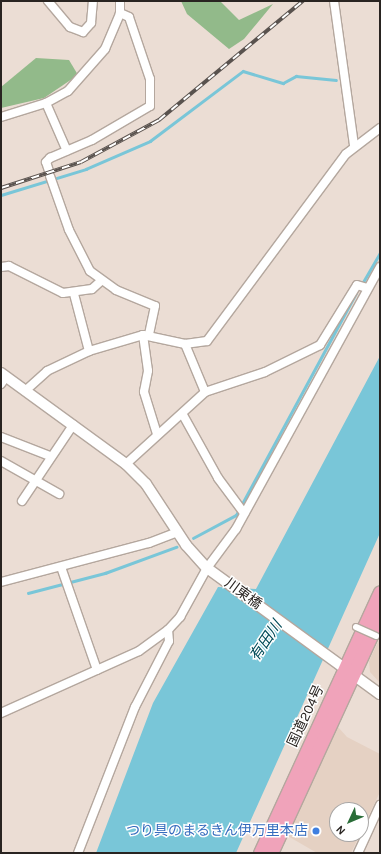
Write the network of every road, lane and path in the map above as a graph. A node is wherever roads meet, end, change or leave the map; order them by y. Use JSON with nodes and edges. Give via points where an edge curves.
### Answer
{"nodes":[{"id":1,"x":48,"y":1,"type":"edge"},
{"id":2,"x":92,"y":1,"type":"edge"},
{"id":3,"x":120,"y":1,"type":"edge"},
{"id":4,"x":334,"y":1,"type":"edge"},
{"id":5,"x":120,"y":13,"type":"junction"},
{"id":6,"x":46,"y":103,"type":"junction"},
{"id":7,"x":1,"y":117,"type":"edge"},
{"id":8,"x":380,"y":128,"type":"edge"},
{"id":9,"x":354,"y":146,"type":"junction"},
{"id":10,"x":67,"y":151,"type":"junction"},
{"id":11,"x":1,"y":267,"type":"edge"},
{"id":12,"x":380,"y":267,"type":"edge"},
{"id":13,"x":101,"y":281,"type":"junction"},
{"id":14,"x":367,"y":288,"type":"junction"},
{"id":15,"x":74,"y":294,"type":"junction"},
{"id":16,"x":146,"y":335,"type":"junction"},
{"id":17,"x":185,"y":344,"type":"junction"},
{"id":18,"x":320,"y":345,"type":"junction"},
{"id":19,"x":89,"y":350,"type":"junction"},
{"id":20,"x":330,"y":356,"type":"junction"},
{"id":21,"x":3,"y":378,"type":"edge"},
{"id":22,"x":25,"y":391,"type":"junction"},
{"id":23,"x":205,"y":392,"type":"junction"},
{"id":24,"x":183,"y":415,"type":"junction"},
{"id":25,"x":73,"y":425,"type":"junction"},
{"id":26,"x":157,"y":434,"type":"junction"},
{"id":27,"x":1,"y":437,"type":"edge"},
{"id":28,"x":50,"y":456,"type":"junction"},
{"id":29,"x":1,"y":462,"type":"edge"},
{"id":30,"x":126,"y":464,"type":"junction"},
{"id":31,"x":34,"y":480,"type":"junction"},
{"id":32,"x":59,"y":494,"type":"dead end"},
{"id":33,"x":22,"y":501,"type":"dead end"},
{"id":34,"x":244,"y":513,"type":"junction"},
{"id":35,"x":177,"y":532,"type":"junction"},
{"id":36,"x":61,"y":566,"type":"junction"},
{"id":37,"x":210,"y":570,"type":"junction"},
{"id":38,"x":1,"y":582,"type":"edge"},
{"id":39,"x":380,"y":592,"type":"edge"},
{"id":40,"x":380,"y":616,"type":"edge"},
{"id":41,"x":356,"y":627,"type":"dead end"},
{"id":42,"x":168,"y":630,"type":"junction"},
{"id":43,"x":376,"y":636,"type":"dead end"},
{"id":44,"x":97,"y":670,"type":"junction"},
{"id":45,"x":349,"y":672,"type":"junction"},
{"id":46,"x":380,"y":694,"type":"edge"},
{"id":47,"x":1,"y":713,"type":"edge"},
{"id":48,"x":380,"y":805,"type":"edge"},
{"id":49,"x":78,"y":853,"type":"edge"},
{"id":50,"x":260,"y":853,"type":"edge"},
{"id":51,"x":271,"y":853,"type":"edge"},
{"id":52,"x":358,"y":853,"type":"edge"}],
"edges":[{"from":1,"to":2,"type":"street","via":[[70,27],[82,32],[91,23]]},
{"from":3,"to":5,"type":"street"},
{"from":4,"to":9,"type":"street"},
{"from":5,"to":6,"type":"street","via":[[96,62],[68,91]]},
{"from":5,"to":10,"type":"street","via":[[128,17],[150,79],[150,106]]},
{"from":6,"to":7,"type":"street"},
{"from":6,"to":10,"type":"street"},
{"from":8,"to":9,"type":"street"},
{"from":9,"to":17,"type":"street","via":[[215,333],[207,341]]},
{"from":10,"to":13,"type":"street","via":[[46,162],[69,230],[90,271]]},
{"from":11,"to":15,"type":"street","via":[[9,266],[63,293]]},
{"from":12,"to":14,"type":"street"},
{"from":13,"to":15,"type":"street"},
{"from":13,"to":16,"type":"street","via":[[152,302],[156,312]]},
{"from":14,"to":18,"type":"street","via":[[357,285]]},
{"from":14,"to":20,"type":"street"},
{"from":15,"to":19,"type":"street"},
{"from":16,"to":17,"type":"street"},
{"from":16,"to":19,"type":"street"},
{"from":16,"to":26,"type":"street","via":[[148,371],[144,392]]},
{"from":17,"to":23,"type":"street"},
{"from":18,"to":20,"type":"street"},
{"from":18,"to":23,"type":"street","via":[[265,372]]},
{"from":19,"to":22,"type":"street","via":[[47,371]]},
{"from":20,"to":34,"type":"street"},
{"from":21,"to":22,"type":"street","name":"川東橋"},
{"from":22,"to":25,"type":"street","name":"川東橋"},
{"from":23,"to":24,"type":"street"},
{"from":24,"to":26,"type":"street"},
{"from":24,"to":34,"type":"street","via":[[218,478]]},
{"from":25,"to":28,"type":"street"},
{"from":25,"to":30,"type":"street","name":"川東橋"},
{"from":26,"to":30,"type":"street"},
{"from":27,"to":28,"type":"street"},
{"from":28,"to":31,"type":"street"},
{"from":29,"to":31,"type":"street"},
{"from":30,"to":35,"type":"street","name":"川東橋","via":[[146,484]]},
{"from":31,"to":32,"type":"street"},
{"from":31,"to":33,"type":"street"},
{"from":34,"to":37,"type":"street"},
{"from":35,"to":36,"type":"street","via":[[149,543],[92,555]]},
{"from":35,"to":37,"type":"street","name":"川東橋"},
{"from":36,"to":38,"type":"street"},
{"from":36,"to":44,"type":"street"},
{"from":37,"to":42,"type":"street"},
{"from":37,"to":45,"type":"street","name":"川東橋"},
{"from":39,"to":45,"type":"highway","name":"国道204号"},
{"from":40,"to":45,"type":"highway","name":"国道204号"},
{"from":41,"to":43,"type":"street","bridge":true},
{"from":42,"to":44,"type":"street","via":[[139,651]]},
{"from":42,"to":49,"type":"street","via":[[169,641],[135,707]]},
{"from":44,"to":47,"type":"street"},
{"from":45,"to":46,"type":"street","name":"川東橋"},
{"from":45,"to":50,"type":"highway","name":"国道204号"},
{"from":45,"to":51,"type":"highway","name":"国道204号"},
{"from":48,"to":52,"type":"street"}]}
